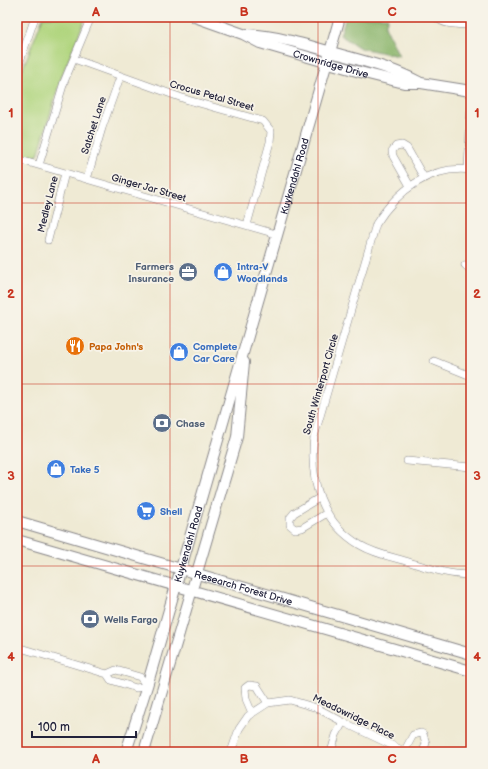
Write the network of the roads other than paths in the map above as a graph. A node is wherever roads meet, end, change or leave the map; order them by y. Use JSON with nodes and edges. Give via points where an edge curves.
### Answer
{"nodes":[{"id":1,"x":35,"y":17,"type":"edge"},
{"id":2,"x":91,"y":17,"type":"edge"},
{"id":3,"x":195,"y":17,"type":"edge"},
{"id":4,"x":340,"y":17,"type":"edge"},
{"id":5,"x":436,"y":17,"type":"edge"},
{"id":6,"x":471,"y":25,"type":"edge"},
{"id":7,"x":243,"y":34,"type":"junction"},
{"id":8,"x":330,"y":52,"type":"junction"},
{"id":9,"x":74,"y":59,"type":"junction"},
{"id":10,"x":327,"y":63,"type":"junction"},
{"id":11,"x":17,"y":70,"type":"edge"},
{"id":12,"x":120,"y":77,"type":"junction"},
{"id":13,"x":421,"y":83,"type":"junction"},
{"id":14,"x":471,"y":91,"type":"edge"},
{"id":15,"x":471,"y":109,"type":"edge"},
{"id":16,"x":17,"y":159,"type":"edge"},
{"id":17,"x":39,"y":165,"type":"junction"},
{"id":18,"x":469,"y":170,"type":"edge"},
{"id":19,"x":65,"y":173,"type":"junction"},
{"id":20,"x":424,"y":178,"type":"junction"},
{"id":21,"x":87,"y":179,"type":"junction"},
{"id":22,"x":410,"y":186,"type":"junction"},
{"id":23,"x":247,"y":225,"type":"junction"},
{"id":24,"x":276,"y":234,"type":"junction"},
{"id":25,"x":48,"y":240,"type":"dead end"},
{"id":26,"x":464,"y":265,"type":"dead end"},
{"id":27,"x":471,"y":270,"type":"edge"},
{"id":28,"x":247,"y":336,"type":"junction"},
{"id":29,"x":434,"y":361,"type":"dead end"},
{"id":30,"x":471,"y":376,"type":"edge"},
{"id":31,"x":408,"y":461,"type":"dead end"},
{"id":32,"x":471,"y":467,"type":"edge"},
{"id":33,"x":320,"y":498,"type":"junction"},
{"id":34,"x":327,"y":513,"type":"junction"},
{"id":35,"x":17,"y":521,"type":"edge"},
{"id":36,"x":17,"y":540,"type":"edge"},
{"id":37,"x":180,"y":569,"type":"junction"},
{"id":38,"x":197,"y":574,"type":"junction"},
{"id":39,"x":471,"y":575,"type":"edge"},
{"id":40,"x":175,"y":585,"type":"junction"},
{"id":41,"x":192,"y":590,"type":"junction"},
{"id":42,"x":17,"y":647,"type":"edge"},
{"id":43,"x":471,"y":654,"type":"edge"},
{"id":44,"x":471,"y":671,"type":"edge"},
{"id":45,"x":107,"y":674,"type":"junction"},
{"id":46,"x":147,"y":686,"type":"junction"},
{"id":47,"x":268,"y":703,"type":"junction"},
{"id":48,"x":252,"y":713,"type":"junction"},
{"id":49,"x":342,"y":722,"type":"junction"},
{"id":50,"x":126,"y":752,"type":"edge"},
{"id":51,"x":144,"y":752,"type":"edge"},
{"id":52,"x":231,"y":752,"type":"edge"},
{"id":53,"x":332,"y":752,"type":"edge"},
{"id":54,"x":405,"y":752,"type":"edge"},
{"id":55,"x":423,"y":752,"type":"edge"}],
"edges":[{"from":1,"to":11,"type":"street"},
{"from":2,"to":9,"type":"street"},
{"from":3,"to":7,"type":"main road","name":"Crownridge Drive"},
{"from":4,"to":8,"type":"main road","name":"Kuykendahl Road"},
{"from":5,"to":6,"type":"street","via":[[452,24]]},
{"from":7,"to":8,"type":"main road","name":"Crownridge Drive","via":[[262,35]]},
{"from":7,"to":10,"type":"main road","name":"Crownridge Drive","via":[[260,43]]},
{"from":8,"to":10,"type":"main road","name":"Kuykendahl Road"},
{"from":8,"to":13,"type":"main road","name":"Crownridge Drive","via":[[405,74]]},
{"from":9,"to":12,"type":"street","name":"Crocus Petal Street"},
{"from":9,"to":17,"type":"street","via":[[64,82]]},
{"from":10,"to":13,"type":"main road","name":"Crownridge Drive","via":[[404,82]]},
{"from":10,"to":24,"type":"main road","name":"Kuykendahl Road"},
{"from":12,"to":21,"type":"street","name":"Satchet Lane"},
{"from":12,"to":23,"type":"street","name":"Crocus Petal Street","via":[[263,121],[271,131],[270,142]]},
{"from":13,"to":14,"type":"main road","name":"Crownridge Drive"},
{"from":15,"to":18,"type":"street"},
{"from":16,"to":17,"type":"street","name":"Ginger Jar Street"},
{"from":17,"to":19,"type":"street","name":"Ginger Jar Street"},
{"from":18,"to":20,"type":"street","name":"South Winterport Circle","via":[[445,171]]},
{"from":19,"to":21,"type":"street","name":"Ginger Jar Street"},
{"from":19,"to":25,"type":"street","name":"Medley Lane"},
{"from":20,"to":22,"type":"street","name":"South Winterport Circle"},
{"from":20,"to":22,"type":"street","via":[[406,148],[402,145],[396,146],[392,150],[393,156]]},
{"from":21,"to":23,"type":"street","name":"Ginger Jar Street"},
{"from":22,"to":33,"type":"street","name":"South Winterport Circle","via":[[388,206],[376,224],[314,437],[312,467]]},
{"from":23,"to":24,"type":"street","name":"Ginger Jar Street"},
{"from":24,"to":28,"type":"main road","name":"Kuykendahl Road"},
{"from":26,"to":27,"type":"street"},
{"from":28,"to":37,"type":"main road","name":"Kuykendahl Road"},
{"from":28,"to":38,"type":"main road","name":"Kuykendahl Road","via":[[237,437]]},
{"from":29,"to":30,"type":"street"},
{"from":31,"to":32,"type":"street"},
{"from":33,"to":34,"type":"street","name":"South Winterport Circle"},
{"from":33,"to":34,"type":"street","via":[[294,514],[290,518],[290,525],[295,529],[302,528]]},
{"from":34,"to":39,"type":"street","name":"South Winterport Circle","via":[[342,532],[368,549],[440,572]]},
{"from":35,"to":37,"type":"main road","name":"Research Forest Drive"},
{"from":36,"to":40,"type":"main road","name":"Research Forest Drive"},
{"from":37,"to":38,"type":"main road","name":"Research Forest Drive"},
{"from":37,"to":40,"type":"main road","name":"Kuykendahl Road"},
{"from":38,"to":41,"type":"main road","name":"Kuykendahl Road"},
{"from":38,"to":43,"type":"main road","name":"Research Forest Drive"},
{"from":40,"to":41,"type":"main road","name":"Research Forest Drive"},
{"from":40,"to":46,"type":"main road","name":"Kuykendahl Road"},
{"from":41,"to":44,"type":"main road","name":"Research Forest Drive"},
{"from":41,"to":51,"type":"main road","name":"Kuykendahl Road"},
{"from":42,"to":45,"type":"street"},
{"from":45,"to":46,"type":"street","via":[[111,680],[136,688]]},
{"from":45,"to":46,"type":"street","via":[[116,670],[140,677]]},
{"from":46,"to":50,"type":"main road","name":"Kuykendahl Road"},
{"from":47,"to":48,"type":"street"},
{"from":47,"to":48,"type":"street","via":[[257,686],[249,685],[244,693]]},
{"from":47,"to":49,"type":"street","name":"Meadowridge Place","via":[[278,700],[299,701]]},
{"from":48,"to":52,"type":"street","via":[[239,728]]},
{"from":49,"to":53,"type":"street"},
{"from":49,"to":54,"type":"street","name":"Meadowridge Place"},
{"from":54,"to":55,"type":"street","via":[[413,735],[421,733],[426,743]]}]}
